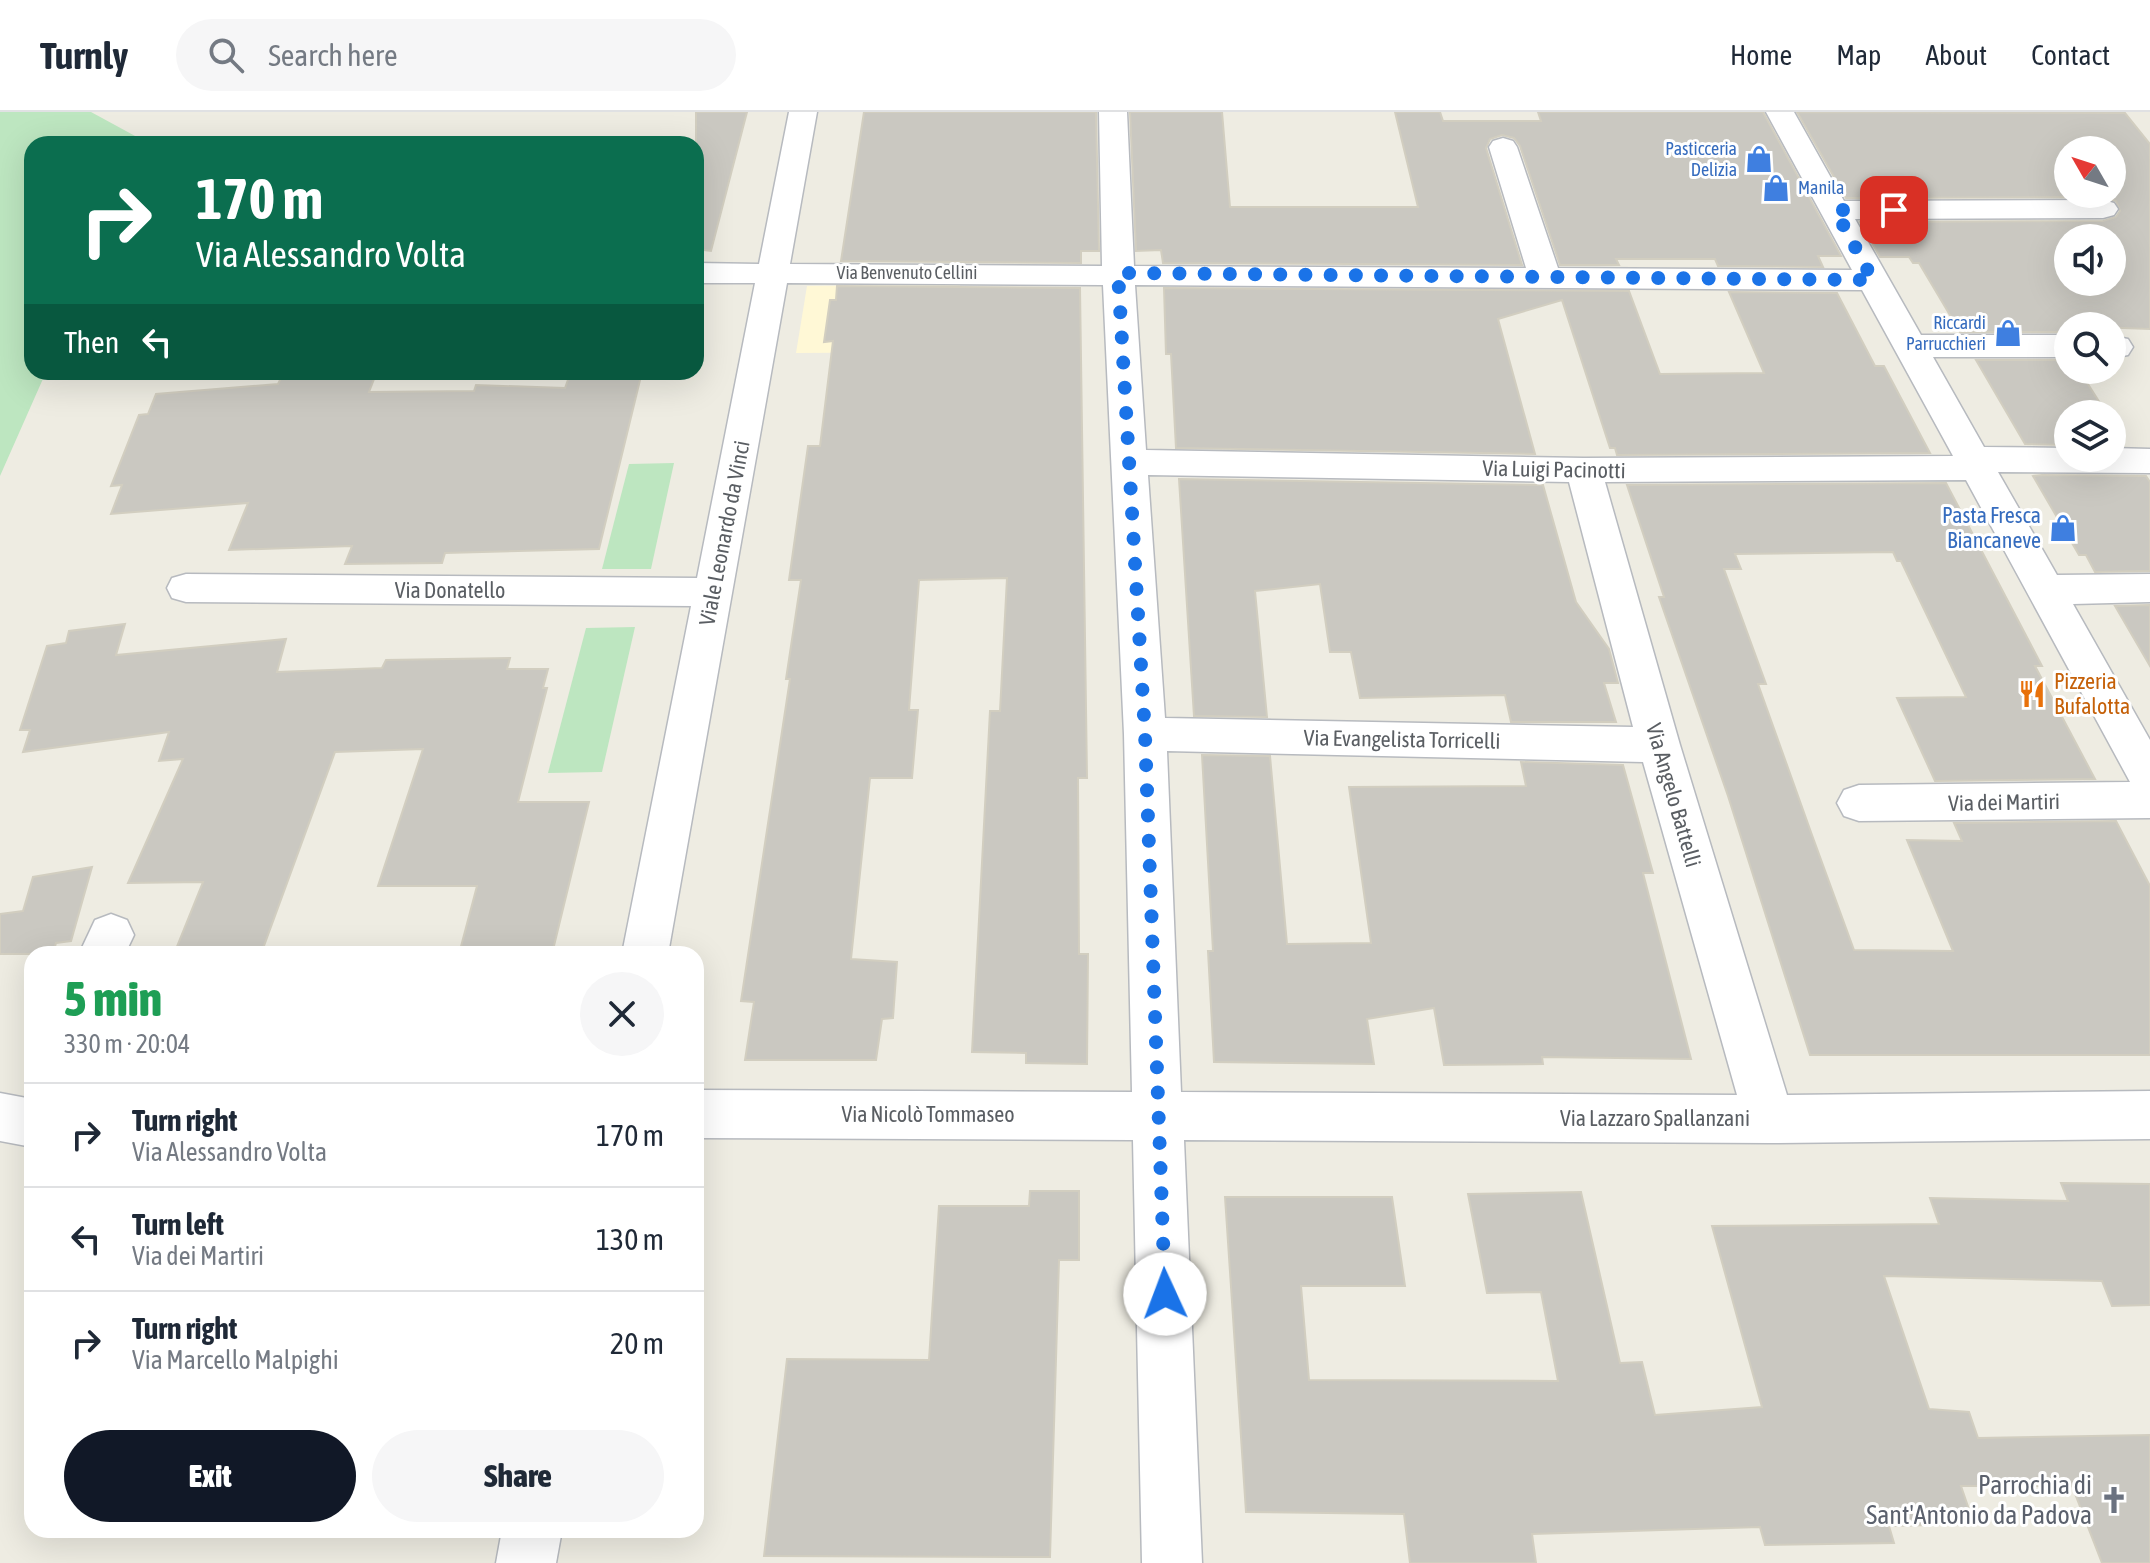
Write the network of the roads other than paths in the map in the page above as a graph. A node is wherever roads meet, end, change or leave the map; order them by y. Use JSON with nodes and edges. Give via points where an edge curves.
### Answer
{"nodes":[{"id":1,"x":803,"y":112,"type":"edge"},
{"id":2,"x":1113,"y":112,"type":"edge"},
{"id":3,"x":1780,"y":112,"type":"edge"},
{"id":4,"x":1503,"y":147,"type":"dead end"},
{"id":5,"x":2103,"y":209,"type":"dead end"},
{"id":6,"x":1835,"y":210,"type":"junction"},
{"id":7,"x":704,"y":273,"type":"edge"},
{"id":8,"x":773,"y":273,"type":"junction"},
{"id":9,"x":1118,"y":273,"type":"junction"},
{"id":10,"x":1545,"y":277,"type":"junction"},
{"id":11,"x":1873,"y":280,"type":"junction"},
{"id":12,"x":1909,"y":346,"type":"junction"},
{"id":13,"x":2054,"y":346,"type":"edge"},
{"id":14,"x":2150,"y":461,"type":"edge"},
{"id":15,"x":1130,"y":462,"type":"junction"},
{"id":16,"x":1975,"y":464,"type":"junction"},
{"id":17,"x":1584,"y":470,"type":"junction"},
{"id":18,"x":186,"y":588,"type":"dead end"},
{"id":19,"x":2150,"y":588,"type":"edge"},
{"id":20,"x":2045,"y":590,"type":"junction"},
{"id":21,"x":713,"y":592,"type":"junction"},
{"id":22,"x":1145,"y":734,"type":"junction"},
{"id":23,"x":1659,"y":745,"type":"junction"},
{"id":24,"x":2150,"y":779,"type":"edge"},
{"id":25,"x":2150,"y":800,"type":"edge"},
{"id":26,"x":1859,"y":803,"type":"dead end"},
{"id":27,"x":647,"y":946,"type":"edge"},
{"id":28,"x":704,"y":1114,"type":"edge"},
{"id":29,"x":1159,"y":1115,"type":"junction"},
{"id":30,"x":2150,"y":1115,"type":"edge"},
{"id":31,"x":1769,"y":1119,"type":"junction"},
{"id":32,"x":531,"y":1538,"type":"edge"},
{"id":33,"x":526,"y":1563,"type":"edge"},
{"id":34,"x":1172,"y":1563,"type":"edge"}],
"edges":[{"from":1,"to":8,"type":"street","name":"Viale Leonardo da Vinci"},
{"from":2,"to":9,"type":"street"},
{"from":3,"to":6,"type":"street"},
{"from":4,"to":10,"type":"street"},
{"from":5,"to":6,"type":"street"},
{"from":6,"to":11,"type":"street"},
{"from":7,"to":8,"type":"street","name":"Via Benvenuto Cellini"},
{"from":8,"to":9,"type":"street","name":"Via Benvenuto Cellini"},
{"from":8,"to":21,"type":"street","name":"Viale Leonardo da Vinci"},
{"from":9,"to":10,"type":"street","name":"Via Benvenuto Cellini"},
{"from":9,"to":15,"type":"street"},
{"from":10,"to":11,"type":"street","name":"Via Benvenuto Cellini"},
{"from":11,"to":12,"type":"street"},
{"from":12,"to":13,"type":"street"},
{"from":12,"to":16,"type":"street"},
{"from":14,"to":16,"type":"street"},
{"from":15,"to":17,"type":"street","name":"Via Luigi Pacinotti"},
{"from":15,"to":22,"type":"street"},
{"from":16,"to":17,"type":"street","name":"Via Luigi Pacinotti"},
{"from":16,"to":20,"type":"street"},
{"from":17,"to":23,"type":"street","name":"Via Angelo Battelli"},
{"from":18,"to":21,"type":"street","name":"Via Donatello"},
{"from":19,"to":20,"type":"street"},
{"from":20,"to":24,"type":"street"},
{"from":21,"to":27,"type":"street","name":"Viale Leonardo da Vinci"},
{"from":22,"to":23,"type":"street","name":"Via Evangelista Torricelli"},
{"from":22,"to":29,"type":"street"},
{"from":23,"to":31,"type":"street","name":"Via Angelo Battelli"},
{"from":25,"to":26,"type":"street","name":"Via dei Martiri"},
{"from":28,"to":29,"type":"street","name":"Via Nicolò Tommaseo"},
{"from":29,"to":31,"type":"street","name":"Via Lazzaro Spallanzani"},
{"from":29,"to":34,"type":"street"},
{"from":30,"to":31,"type":"street","name":"Via Lazzaro Spallanzani"},
{"from":32,"to":33,"type":"street"}]}
